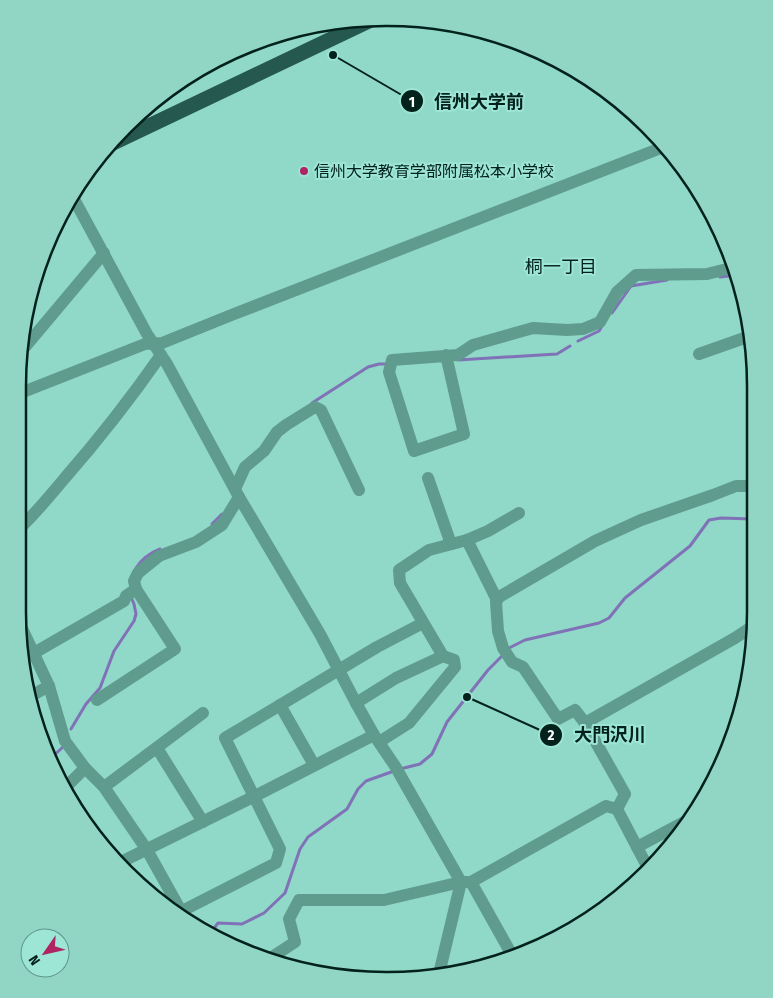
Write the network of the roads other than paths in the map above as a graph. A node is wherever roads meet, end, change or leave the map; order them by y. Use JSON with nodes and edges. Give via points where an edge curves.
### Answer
{"nodes":[{"id":1,"x":355,"y":28,"type":"edge"},
{"id":2,"x":129,"y":136,"type":"edge"},
{"id":3,"x":657,"y":149,"type":"edge"},
{"id":4,"x":76,"y":204,"type":"edge"},
{"id":5,"x":104,"y":253,"type":"junction"},
{"id":6,"x":727,"y":269,"type":"edge"},
{"id":7,"x":744,"y":338,"type":"edge"},
{"id":8,"x":29,"y":343,"type":"edge"},
{"id":9,"x":158,"y":350,"type":"junction"},
{"id":10,"x":699,"y":354,"type":"dead end"},
{"id":11,"x":446,"y":355,"type":"junction"},
{"id":12,"x":26,"y":391,"type":"edge"},
{"id":13,"x":428,"y":478,"type":"dead end"},
{"id":14,"x":747,"y":486,"type":"edge"},
{"id":15,"x":360,"y":490,"type":"dead end"},
{"id":16,"x":237,"y":493,"type":"junction"},
{"id":17,"x":520,"y":513,"type":"dead end"},
{"id":18,"x":26,"y":523,"type":"edge"},
{"id":19,"x":467,"y":540,"type":"junction"},
{"id":20,"x":451,"y":544,"type":"junction"},
{"id":21,"x":132,"y":592,"type":"junction"},
{"id":22,"x":497,"y":600,"type":"junction"},
{"id":23,"x":423,"y":623,"type":"junction"},
{"id":24,"x":746,"y":631,"type":"edge"},
{"id":25,"x":27,"y":640,"type":"edge"},
{"id":26,"x":34,"y":654,"type":"junction"},
{"id":27,"x":443,"y":656,"type":"junction"},
{"id":28,"x":338,"y":670,"type":"junction"},
{"id":29,"x":49,"y":686,"type":"junction"},
{"id":30,"x":36,"y":693,"type":"edge"},
{"id":31,"x":97,"y":700,"type":"dead end"},
{"id":32,"x":356,"y":704,"type":"junction"},
{"id":33,"x":280,"y":705,"type":"junction"},
{"id":34,"x":203,"y":713,"type":"dead end"},
{"id":35,"x":585,"y":723,"type":"junction"},
{"id":36,"x":377,"y":738,"type":"junction"},
{"id":37,"x":157,"y":748,"type":"junction"},
{"id":38,"x":314,"y":765,"type":"junction"},
{"id":39,"x":85,"y":768,"type":"junction"},
{"id":40,"x":70,"y":784,"type":"edge"},
{"id":41,"x":104,"y":787,"type":"junction"},
{"id":42,"x":255,"y":796,"type":"junction"},
{"id":43,"x":617,"y":808,"type":"junction"},
{"id":44,"x":203,"y":822,"type":"junction"},
{"id":45,"x":675,"y":827,"type":"edge"},
{"id":46,"x":638,"y":847,"type":"junction"},
{"id":47,"x":147,"y":850,"type":"junction"},
{"id":48,"x":126,"y":860,"type":"edge"},
{"id":49,"x":645,"y":862,"type":"edge"},
{"id":50,"x":466,"y":882,"type":"junction"},
{"id":51,"x":175,"y":903,"type":"edge"},
{"id":52,"x":184,"y":910,"type":"edge"},
{"id":53,"x":508,"y":950,"type":"edge"},
{"id":54,"x":276,"y":954,"type":"edge"},
{"id":55,"x":441,"y":968,"type":"edge"}],
"edges":[{"from":1,"to":2,"type":"highway"},
{"from":3,"to":9,"type":"street","via":[[234,314],[162,343]]},
{"from":4,"to":5,"type":"street"},
{"from":5,"to":8,"type":"street"},
{"from":5,"to":9,"type":"street"},
{"from":6,"to":11,"type":"street","via":[[707,274],[636,275],[617,292],[600,322],[583,329],[533,328],[473,345],[458,355]]},
{"from":7,"to":10,"type":"street"},
{"from":9,"to":12,"type":"street","via":[[145,344]]},
{"from":9,"to":16,"type":"street"},
{"from":9,"to":18,"type":"street","via":[[135,393]]},
{"from":11,"to":11,"type":"street","via":[[392,360],[389,372],[414,451],[464,434]]},
{"from":13,"to":20,"type":"street"},
{"from":14,"to":22,"type":"street","via":[[736,486],[641,520],[595,541]]},
{"from":15,"to":16,"type":"street","via":[[321,410],[315,407],[277,432],[264,451],[245,467]]},
{"from":16,"to":21,"type":"street","via":[[222,525],[196,542],[158,556],[138,573]]},
{"from":16,"to":28,"type":"street"},
{"from":17,"to":19,"type":"street"},
{"from":19,"to":20,"type":"street"},
{"from":19,"to":22,"type":"street"},
{"from":20,"to":23,"type":"street","via":[[429,550],[398,570],[400,582]]},
{"from":21,"to":26,"type":"street","via":[[124,601]]},
{"from":21,"to":31,"type":"street","via":[[175,649]]},
{"from":22,"to":35,"type":"street","via":[[498,632],[512,662],[523,667],[558,719],[575,710]]},
{"from":23,"to":27,"type":"street"},
{"from":23,"to":28,"type":"street"},
{"from":24,"to":35,"type":"street"},
{"from":25,"to":26,"type":"street"},
{"from":26,"to":29,"type":"street"},
{"from":27,"to":32,"type":"street","via":[[396,678]]},
{"from":27,"to":36,"type":"street","via":[[454,660],[455,667],[409,723]]},
{"from":28,"to":32,"type":"street"},
{"from":28,"to":33,"type":"street"},
{"from":29,"to":30,"type":"street"},
{"from":29,"to":39,"type":"street","via":[[65,741]]},
{"from":32,"to":36,"type":"street"},
{"from":33,"to":38,"type":"street"},
{"from":33,"to":42,"type":"street","via":[[226,738]]},
{"from":34,"to":37,"type":"street"},
{"from":35,"to":43,"type":"street","via":[[625,794]]},
{"from":36,"to":38,"type":"street"},
{"from":36,"to":50,"type":"street"},
{"from":37,"to":41,"type":"street"},
{"from":37,"to":44,"type":"street"},
{"from":38,"to":42,"type":"street"},
{"from":39,"to":40,"type":"street"},
{"from":39,"to":41,"type":"street"},
{"from":41,"to":47,"type":"street"},
{"from":42,"to":44,"type":"street"},
{"from":42,"to":52,"type":"street","via":[[280,849],[276,863]]},
{"from":43,"to":46,"type":"street"},
{"from":43,"to":50,"type":"street","via":[[606,806]]},
{"from":44,"to":47,"type":"street"},
{"from":45,"to":46,"type":"street"},
{"from":46,"to":49,"type":"street"},
{"from":47,"to":48,"type":"street"},
{"from":47,"to":51,"type":"street"},
{"from":50,"to":53,"type":"street"},
{"from":50,"to":54,"type":"street","via":[[384,900],[299,900],[288,919],[295,942]]},
{"from":50,"to":55,"type":"street"}]}
